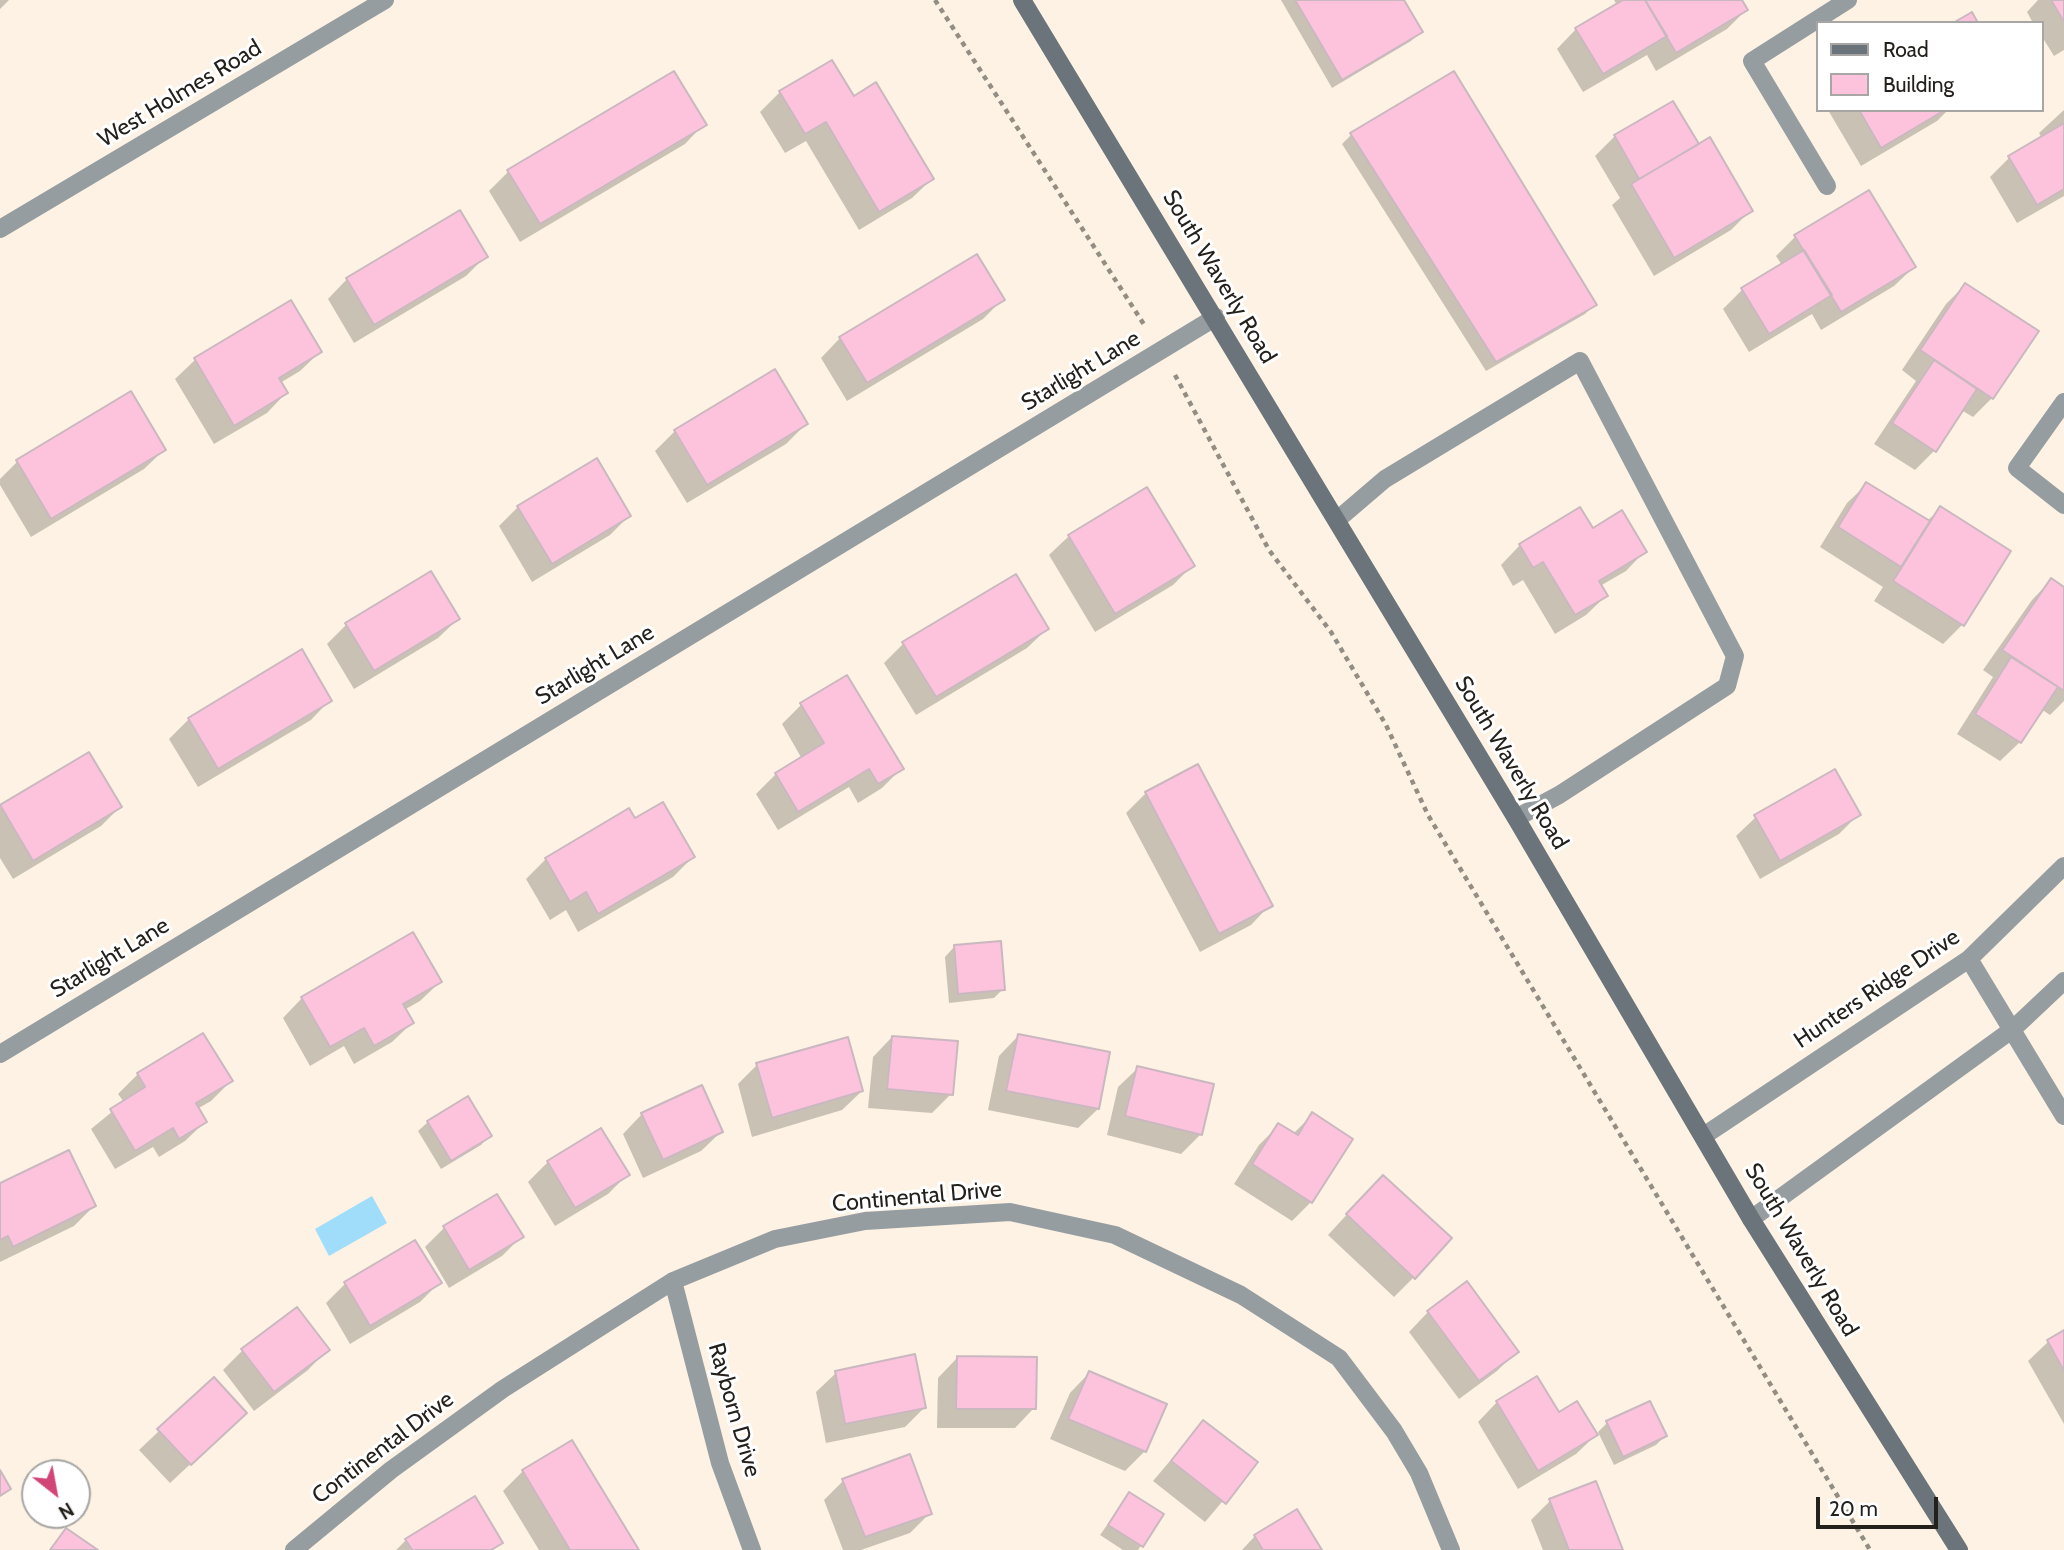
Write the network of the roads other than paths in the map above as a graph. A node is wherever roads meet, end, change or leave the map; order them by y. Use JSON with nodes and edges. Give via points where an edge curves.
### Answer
{"nodes":[{"id":1,"x":385,"y":0,"type":"edge"},
{"id":2,"x":1022,"y":0,"type":"edge"},
{"id":3,"x":1848,"y":0,"type":"edge"},
{"id":4,"x":1827,"y":186,"type":"dead end"},
{"id":5,"x":0,"y":229,"type":"edge"},
{"id":6,"x":1216,"y":317,"type":"junction"},
{"id":7,"x":2064,"y":402,"type":"edge"},
{"id":8,"x":2064,"y":505,"type":"edge"},
{"id":9,"x":1337,"y":520,"type":"junction"},
{"id":10,"x":1516,"y":818,"type":"junction"},
{"id":11,"x":2064,"y":866,"type":"edge"},
{"id":12,"x":1969,"y":959,"type":"junction"},
{"id":13,"x":2064,"y":981,"type":"edge"},
{"id":14,"x":2013,"y":1029,"type":"junction"},
{"id":15,"x":0,"y":1054,"type":"edge"},
{"id":16,"x":2064,"y":1116,"type":"edge"},
{"id":17,"x":1705,"y":1135,"type":"junction"},
{"id":18,"x":1751,"y":1219,"type":"junction"},
{"id":19,"x":673,"y":1281,"type":"junction"},
{"id":20,"x":294,"y":1550,"type":"edge"},
{"id":21,"x":752,"y":1550,"type":"edge"},
{"id":22,"x":1451,"y":1550,"type":"edge"},
{"id":23,"x":1959,"y":1550,"type":"edge"}],
"edges":[{"from":1,"to":5,"type":"street","name":"West Holmes Road"},
{"from":2,"to":6,"type":"main road","name":"South Waverly Road"},
{"from":3,"to":4,"type":"street","via":[[1752,61]]},
{"from":6,"to":9,"type":"main road","name":"South Waverly Road"},
{"from":6,"to":15,"type":"street","name":"Starlight Lane"},
{"from":7,"to":8,"type":"street","via":[[2017,468]]},
{"from":9,"to":10,"type":"main road","name":"South Waverly Road"},
{"from":9,"to":10,"type":"street","via":[[1385,479],[1580,361],[1735,656],[1727,686]]},
{"from":10,"to":17,"type":"main road","name":"South Waverly Road"},
{"from":11,"to":12,"type":"street","name":"Hunters Ridge Drive"},
{"from":12,"to":14,"type":"street"},
{"from":12,"to":17,"type":"street","name":"Hunters Ridge Drive"},
{"from":13,"to":14,"type":"street"},
{"from":14,"to":16,"type":"street"},
{"from":14,"to":18,"type":"street"},
{"from":17,"to":18,"type":"main road","name":"South Waverly Road"},
{"from":18,"to":23,"type":"main road","name":"South Waverly Road"},
{"from":19,"to":20,"type":"street","name":"Continental Drive","via":[[503,1389],[391,1470]]},
{"from":19,"to":21,"type":"street","name":"Rayborn Drive","via":[[720,1463]]},
{"from":19,"to":22,"type":"street","name":"Continental Drive","via":[[775,1239],[864,1221],[1010,1212],[1115,1235],[1241,1295],[1339,1358],[1419,1473]]}]}
